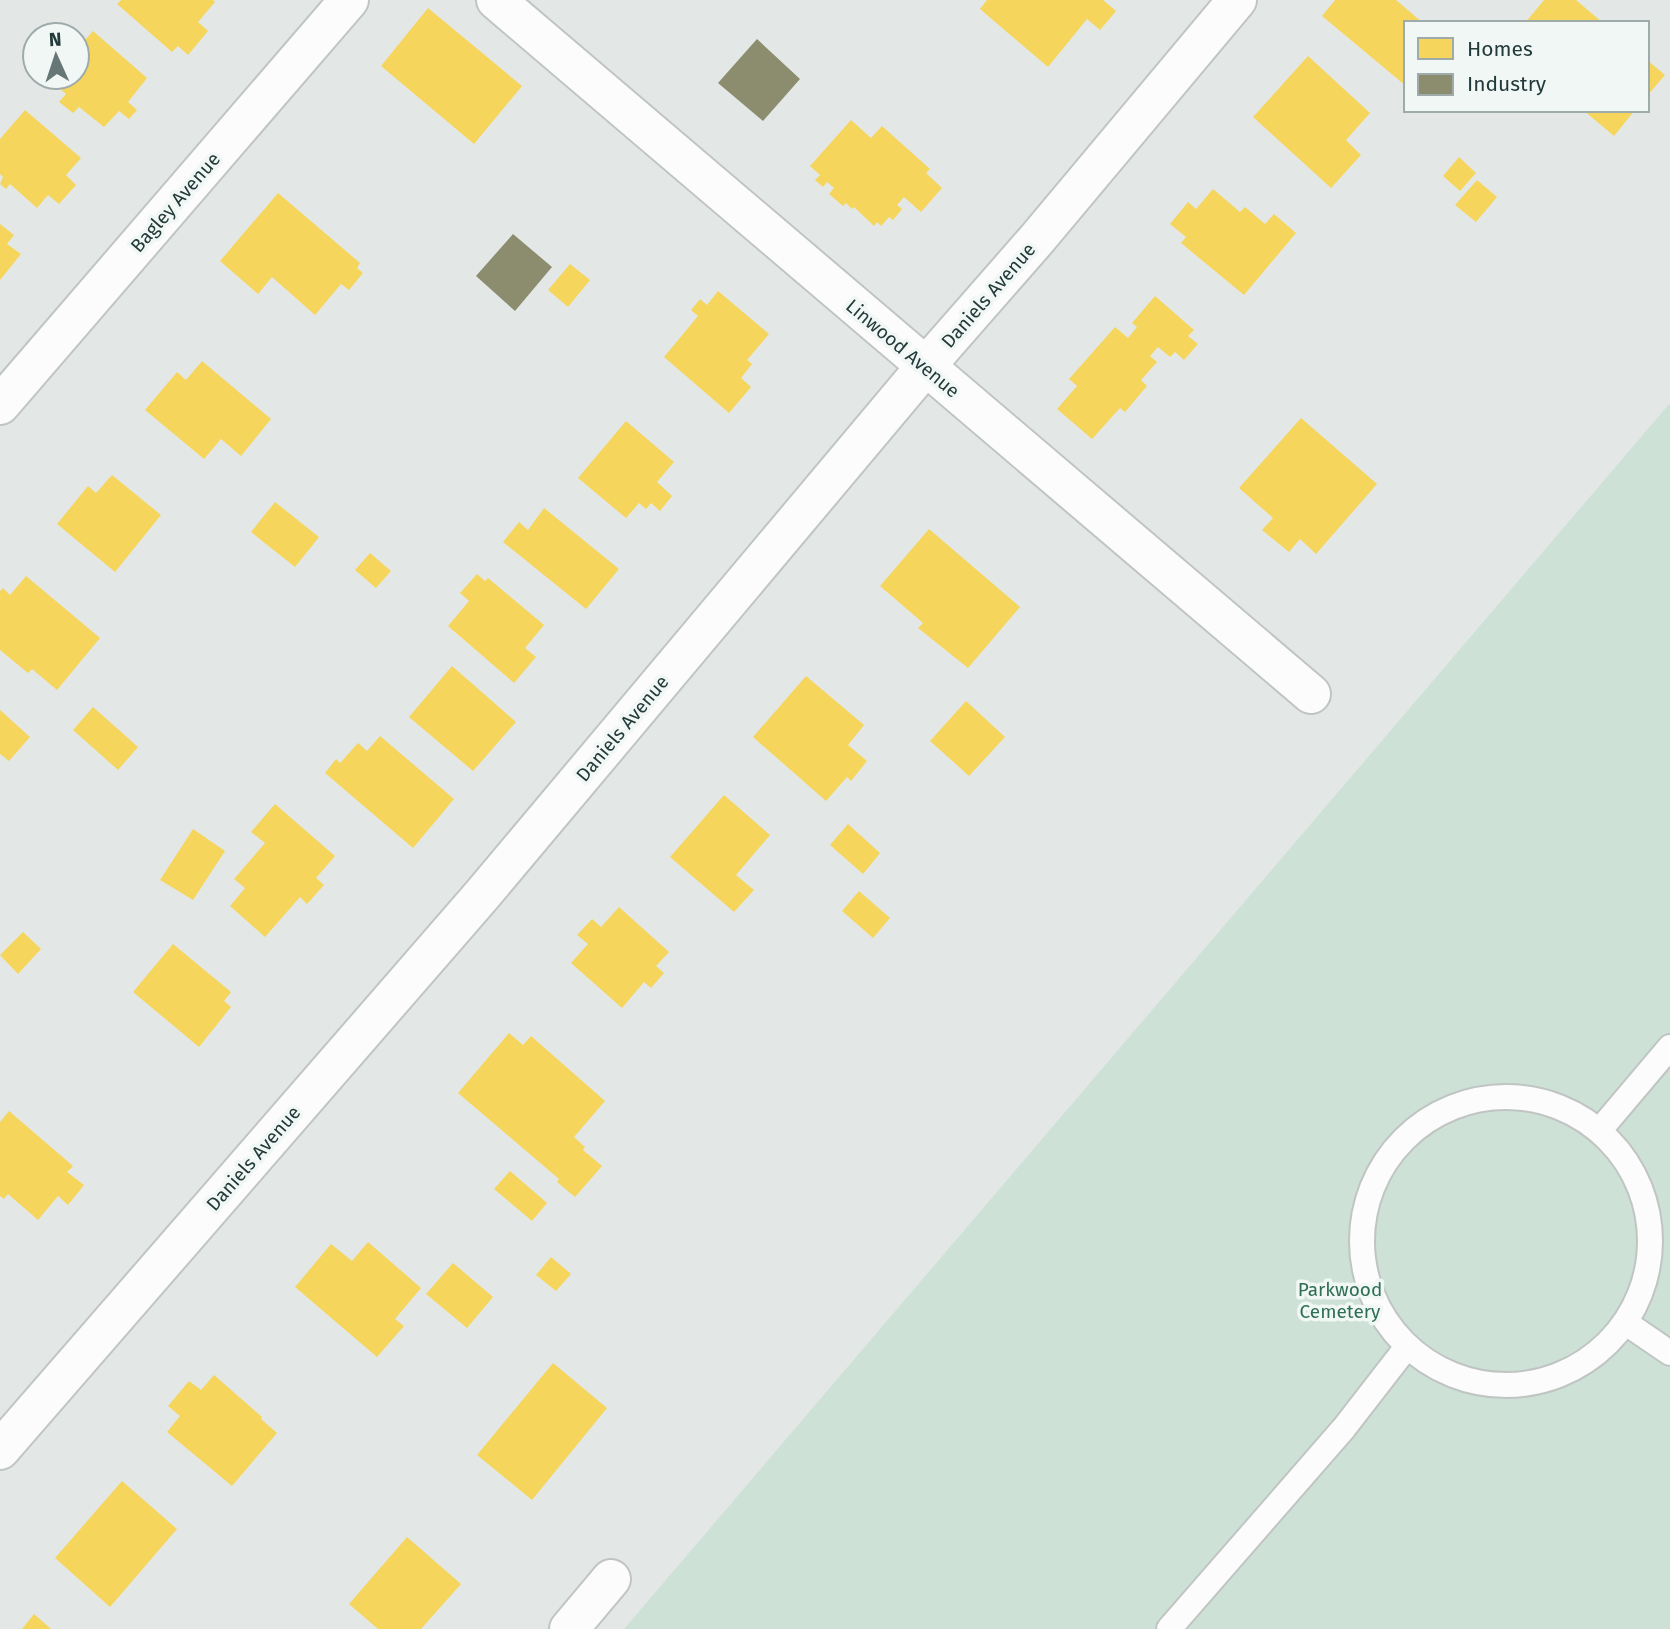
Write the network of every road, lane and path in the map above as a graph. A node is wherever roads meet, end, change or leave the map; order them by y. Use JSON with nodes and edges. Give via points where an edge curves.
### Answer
{"nodes":[{"id":1,"x":349,"y":0,"type":"edge"},
{"id":2,"x":496,"y":0,"type":"edge"},
{"id":3,"x":1237,"y":0,"type":"edge"},
{"id":4,"x":925,"y":367,"type":"junction"},
{"id":5,"x":0,"y":405,"type":"edge"},
{"id":6,"x":1311,"y":694,"type":"dead end"},
{"id":7,"x":1670,"y":1047,"type":"edge"},
{"id":8,"x":1599,"y":1131,"type":"junction"},
{"id":9,"x":1626,"y":1323,"type":"junction"},
{"id":10,"x":1406,"y":1348,"type":"junction"},
{"id":11,"x":1670,"y":1353,"type":"edge"},
{"id":12,"x":0,"y":1450,"type":"edge"},
{"id":13,"x":611,"y":1579,"type":"dead end"},
{"id":14,"x":569,"y":1629,"type":"edge"},
{"id":15,"x":1169,"y":1629,"type":"edge"}],
"edges":[{"from":1,"to":5,"type":"street","name":"Bagley Avenue"},
{"from":2,"to":4,"type":"street","name":"Linwood Avenue"},
{"from":3,"to":4,"type":"street","name":"Daniels Avenue"},
{"from":4,"to":6,"type":"street","name":"Linwood Avenue"},
{"from":4,"to":12,"type":"street","name":"Daniels Avenue","via":[[482,895]]},
{"from":7,"to":8,"type":"lane"},
{"from":8,"to":9,"type":"lane","via":[[1623,1156],[1640,1188],[1650,1222],[1650,1257],[1642,1292]]},
{"from":8,"to":10,"type":"lane","via":[[1561,1107],[1517,1097],[1472,1100],[1431,1116],[1396,1146],[1372,1183],[1360,1226],[1363,1271],[1378,1312]]},
{"from":9,"to":10,"type":"lane","via":[[1597,1354],[1562,1375],[1521,1385],[1466,1380],[1440,1371]]},
{"from":9,"to":11,"type":"lane"},
{"from":10,"to":15,"type":"lane","via":[[1344,1428]]},
{"from":13,"to":14,"type":"street"}]}
